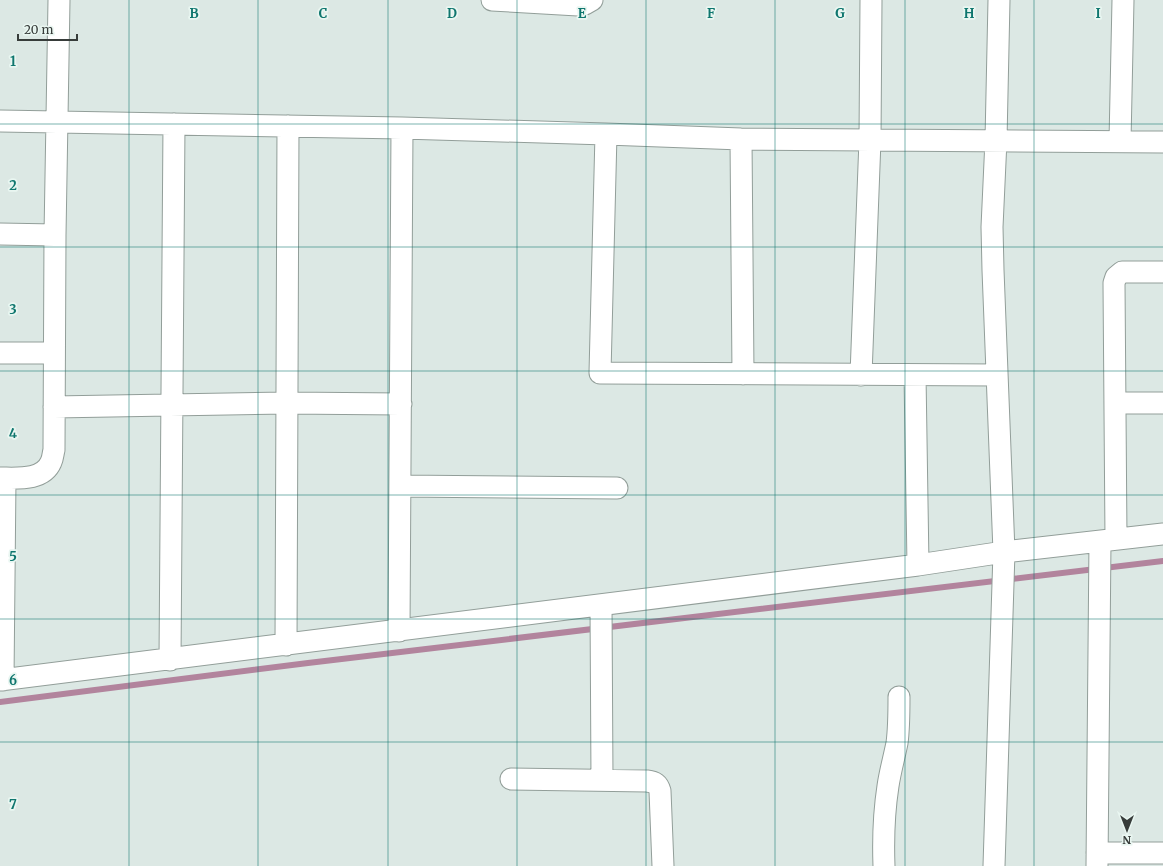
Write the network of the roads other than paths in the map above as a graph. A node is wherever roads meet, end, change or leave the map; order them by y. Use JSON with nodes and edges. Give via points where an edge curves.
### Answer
{"nodes":[{"id":1,"x":59,"y":0,"type":"edge"},
{"id":2,"x":492,"y":0,"type":"edge"},
{"id":3,"x":592,"y":0,"type":"edge"},
{"id":4,"x":871,"y":0,"type":"edge"},
{"id":5,"x":999,"y":0,"type":"edge"},
{"id":6,"x":1123,"y":0,"type":"edge"},
{"id":7,"x":0,"y":121,"type":"edge"},
{"id":8,"x":57,"y":121,"type":"junction"},
{"id":9,"x":174,"y":124,"type":"junction"},
{"id":10,"x":288,"y":126,"type":"junction"},
{"id":11,"x":402,"y":128,"type":"junction"},
{"id":12,"x":606,"y":134,"type":"junction"},
{"id":13,"x":741,"y":139,"type":"junction"},
{"id":14,"x":870,"y":140,"type":"junction"},
{"id":15,"x":996,"y":140,"type":"junction"},
{"id":16,"x":1120,"y":141,"type":"junction"},
{"id":17,"x":1163,"y":142,"type":"edge"},
{"id":18,"x":0,"y":234,"type":"edge"},
{"id":19,"x":55,"y":235,"type":"junction"},
{"id":20,"x":1163,"y":272,"type":"edge"},
{"id":21,"x":0,"y":353,"type":"edge"},
{"id":22,"x":54,"y":354,"type":"junction"},
{"id":23,"x":742,"y":374,"type":"junction"},
{"id":24,"x":861,"y":375,"type":"junction"},
{"id":25,"x":915,"y":375,"type":"junction"},
{"id":26,"x":997,"y":375,"type":"junction"},
{"id":27,"x":287,"y":403,"type":"junction"},
{"id":28,"x":1115,"y":403,"type":"junction"},
{"id":29,"x":1163,"y":403,"type":"edge"},
{"id":30,"x":401,"y":404,"type":"junction"},
{"id":31,"x":172,"y":406,"type":"junction"},
{"id":32,"x":54,"y":407,"type":"junction"},
{"id":33,"x":2,"y":478,"type":"edge"},
{"id":34,"x":400,"y":486,"type":"junction"},
{"id":35,"x":617,"y":488,"type":"dead end"},
{"id":36,"x":1163,"y":534,"type":"edge"},
{"id":37,"x":1105,"y":545,"type":"junction"},
{"id":38,"x":1004,"y":560,"type":"junction"},
{"id":39,"x":918,"y":565,"type":"junction"},
{"id":40,"x":601,"y":613,"type":"junction"},
{"id":41,"x":399,"y":631,"type":"junction"},
{"id":42,"x":286,"y":645,"type":"junction"},
{"id":43,"x":170,"y":660,"type":"junction"},
{"id":44,"x":2,"y":680,"type":"edge"},
{"id":45,"x":899,"y":697,"type":"dead end"},
{"id":46,"x":511,"y":779,"type":"dead end"},
{"id":47,"x":602,"y":780,"type":"junction"},
{"id":48,"x":1163,"y":852,"type":"edge"},
{"id":49,"x":1097,"y":859,"type":"edge"},
{"id":50,"x":663,"y":866,"type":"edge"},
{"id":51,"x":884,"y":866,"type":"edge"},
{"id":52,"x":994,"y":866,"type":"edge"}],
"edges":[{"from":1,"to":8,"type":"street"},
{"from":2,"to":3,"type":"street","via":[[578,5]]},
{"from":4,"to":14,"type":"street"},
{"from":5,"to":15,"type":"street"},
{"from":6,"to":16,"type":"street"},
{"from":7,"to":8,"type":"street"},
{"from":8,"to":9,"type":"street"},
{"from":8,"to":19,"type":"street"},
{"from":9,"to":10,"type":"street"},
{"from":9,"to":31,"type":"street"},
{"from":10,"to":11,"type":"street"},
{"from":10,"to":27,"type":"street"},
{"from":11,"to":12,"type":"street"},
{"from":11,"to":30,"type":"street"},
{"from":12,"to":13,"type":"street"},
{"from":12,"to":23,"type":"street","via":[[600,373]]},
{"from":13,"to":14,"type":"street"},
{"from":13,"to":23,"type":"street"},
{"from":14,"to":15,"type":"street"},
{"from":14,"to":24,"type":"street"},
{"from":15,"to":16,"type":"street"},
{"from":15,"to":26,"type":"street","via":[[992,234]]},
{"from":16,"to":17,"type":"street"},
{"from":18,"to":19,"type":"street"},
{"from":19,"to":22,"type":"street"},
{"from":20,"to":28,"type":"street","via":[[1125,272],[1116,277]]},
{"from":21,"to":22,"type":"street"},
{"from":22,"to":32,"type":"street"},
{"from":23,"to":24,"type":"street"},
{"from":24,"to":25,"type":"street"},
{"from":25,"to":26,"type":"street"},
{"from":25,"to":39,"type":"street"},
{"from":26,"to":38,"type":"street"},
{"from":27,"to":30,"type":"street"},
{"from":27,"to":31,"type":"street"},
{"from":27,"to":42,"type":"street"},
{"from":28,"to":29,"type":"street"},
{"from":28,"to":37,"type":"street"},
{"from":30,"to":34,"type":"street"},
{"from":31,"to":32,"type":"street"},
{"from":31,"to":43,"type":"street"},
{"from":32,"to":33,"type":"street","via":[[54,450],[45,471],[34,476]]},
{"from":33,"to":44,"type":"street"},
{"from":34,"to":35,"type":"street"},
{"from":34,"to":41,"type":"street"},
{"from":36,"to":37,"type":"street"},
{"from":37,"to":38,"type":"street"},
{"from":37,"to":49,"type":"street","via":[[1100,586]]},
{"from":38,"to":39,"type":"street"},
{"from":38,"to":52,"type":"street"},
{"from":39,"to":40,"type":"street"},
{"from":40,"to":41,"type":"street"},
{"from":40,"to":47,"type":"street"},
{"from":41,"to":42,"type":"street"},
{"from":42,"to":43,"type":"street"},
{"from":43,"to":44,"type":"street"},
{"from":45,"to":51,"type":"street","via":[[897,742],[885,813]]},
{"from":46,"to":47,"type":"street"},
{"from":47,"to":50,"type":"street","via":[[647,781],[657,784],[660,791]]},
{"from":48,"to":49,"type":"street"}]}
